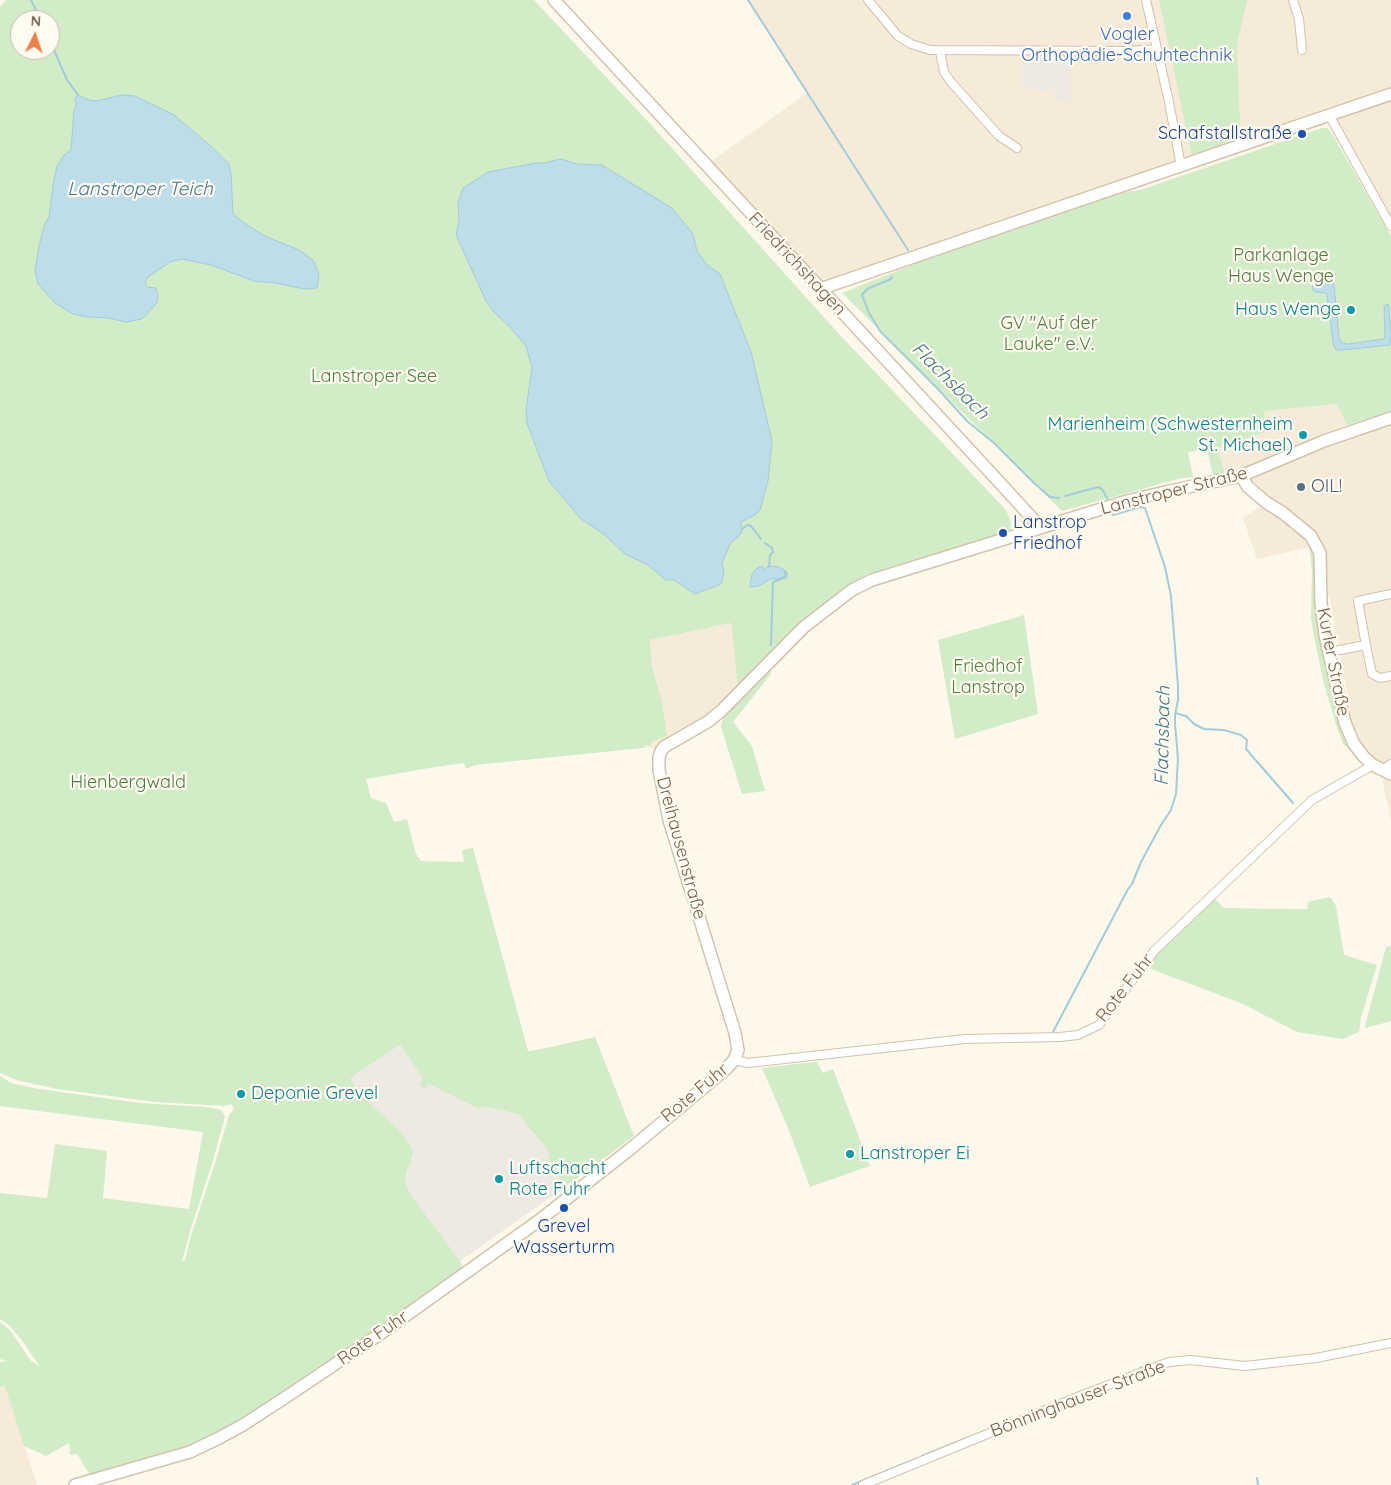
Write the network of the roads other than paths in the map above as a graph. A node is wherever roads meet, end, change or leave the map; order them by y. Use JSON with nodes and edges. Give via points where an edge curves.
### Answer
{"nodes":[{"id":1,"x":554,"y":0,"type":"edge"},
{"id":2,"x":868,"y":0,"type":"edge"},
{"id":3,"x":1146,"y":0,"type":"edge"},
{"id":4,"x":1293,"y":0,"type":"edge"},
{"id":5,"x":1157,"y":49,"type":"junction"},
{"id":6,"x":1302,"y":50,"type":"dead end"},
{"id":7,"x":940,"y":51,"type":"junction"},
{"id":8,"x":1391,"y":94,"type":"edge"},
{"id":9,"x":1329,"y":115,"type":"junction"},
{"id":10,"x":1017,"y":148,"type":"dead end"},
{"id":11,"x":1181,"y":166,"type":"junction"},
{"id":12,"x":1391,"y":226,"type":"edge"},
{"id":13,"x":820,"y":289,"type":"junction"},
{"id":14,"x":1391,"y":418,"type":"edge"},
{"id":15,"x":1241,"y":476,"type":"junction"},
{"id":16,"x":1037,"y":529,"type":"junction"},
{"id":17,"x":926,"y":563,"type":"joint"},
{"id":18,"x":1391,"y":594,"type":"edge"},
{"id":19,"x":1366,"y":645,"type":"junction"},
{"id":20,"x":1329,"y":652,"type":"junction"},
{"id":21,"x":1391,"y":676,"type":"edge"},
{"id":22,"x":1384,"y":768,"type":"edge"},
{"id":23,"x":734,"y":1060,"type":"junction"},
{"id":24,"x":1391,"y":1343,"type":"edge"},
{"id":25,"x":74,"y":1485,"type":"edge"},
{"id":26,"x":863,"y":1485,"type":"edge"}],
"edges":[{"from":1,"to":13,"type":"main road","name":"Friedrichshagen"},
{"from":2,"to":7,"type":"street","via":[[898,36],[911,44]]},
{"from":3,"to":5,"type":"street"},
{"from":4,"to":6,"type":"street","via":[[1299,19]]},
{"from":5,"to":7,"type":"street"},
{"from":5,"to":11,"type":"street"},
{"from":7,"to":10,"type":"street","via":[[944,72],[951,82],[999,136]]},
{"from":8,"to":9,"type":"main road"},
{"from":9,"to":11,"type":"main road"},
{"from":9,"to":12,"type":"street"},
{"from":11,"to":13,"type":"main road"},
{"from":13,"to":16,"type":"main road","name":"Friedrichshagen","via":[[1033,519]]},
{"from":14,"to":15,"type":"main road","name":"Lanstroper Straße","via":[[1324,441]]},
{"from":15,"to":16,"type":"main road","name":"Lanstroper Straße","via":[[1136,499]]},
{"from":15,"to":20,"type":"main road","name":"Kurler Straße","via":[[1248,487],[1311,536],[1320,552],[1321,603]]},
{"from":16,"to":17,"type":"main road","name":"Lanstroper Straße"},
{"from":17,"to":23,"type":"main road","name":"Dreihausenstraße","via":[[872,580],[852,590],[804,627],[709,721],[660,751],[659,770],[669,820],[735,1033],[738,1050]]},
{"from":18,"to":19,"type":"street","via":[[1358,601]]},
{"from":19,"to":20,"type":"street"},
{"from":19,"to":21,"type":"street","via":[[1372,674],[1380,678]]},
{"from":20,"to":22,"type":"main road","name":"Kurler Straße","via":[[1349,733],[1359,751]]},
{"from":22,"to":23,"type":"street","name":"Rote Fuhr","via":[[1336,786],[1312,800],[1154,951],[1099,1025],[1078,1035],[965,1038],[748,1063]]},
{"from":23,"to":25,"type":"main road","name":"Rote Fuhr","via":[[629,1150],[537,1222],[286,1397],[227,1434],[190,1452]]},
{"from":24,"to":26,"type":"street","name":"Bönninghauser Straße","via":[[1272,1364],[1245,1366],[1190,1360],[1169,1362]]}]}
